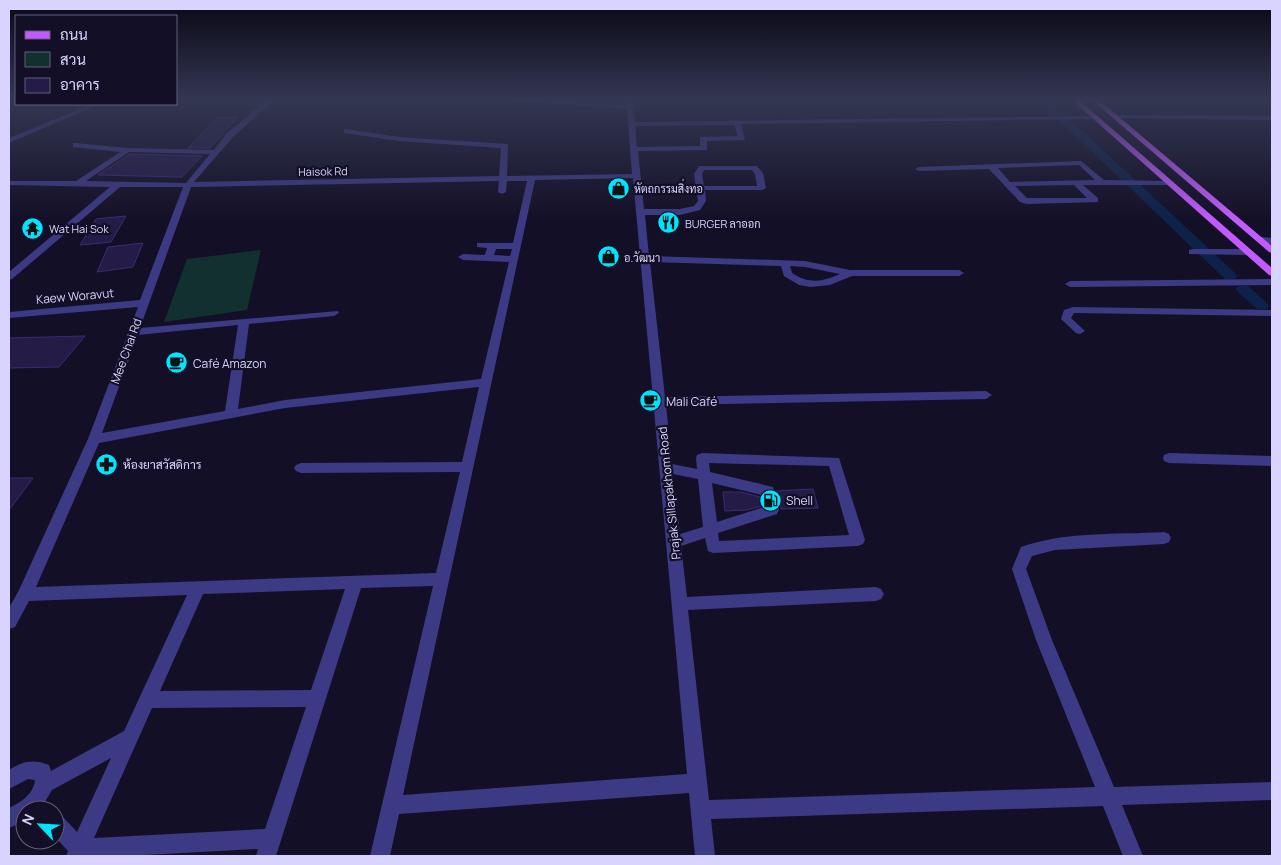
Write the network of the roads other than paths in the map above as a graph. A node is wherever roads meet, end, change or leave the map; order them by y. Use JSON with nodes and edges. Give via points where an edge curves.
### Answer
{"nodes":[{"id":1,"x":225,"y":140,"type":"edge"},
{"id":2,"x":420,"y":140,"type":"edge"},
{"id":3,"x":633,"y":140,"type":"edge"},
{"id":4,"x":703,"y":140,"type":"edge"},
{"id":5,"x":1121,"y":140,"type":"edge"},
{"id":6,"x":1143,"y":140,"type":"edge"},
{"id":7,"x":76,"y":145,"type":"dead end"},
{"id":8,"x":634,"y":149,"type":"junction"},
{"id":9,"x":128,"y":150,"type":"junction"},
{"id":10,"x":213,"y":152,"type":"junction"},
{"id":11,"x":990,"y":165,"type":"junction"},
{"id":12,"x":918,"y":169,"type":"dead end"},
{"id":13,"x":637,"y":176,"type":"junction"},
{"id":14,"x":503,"y":178,"type":"junction"},
{"id":15,"x":532,"y":178,"type":"junction"},
{"id":16,"x":1076,"y":182,"type":"junction"},
{"id":17,"x":1102,"y":182,"type":"junction"},
{"id":18,"x":9,"y":183,"type":"edge"},
{"id":19,"x":1170,"y":183,"type":"junction"},
{"id":20,"x":78,"y":184,"type":"junction"},
{"id":21,"x":118,"y":184,"type":"junction"},
{"id":22,"x":188,"y":184,"type":"junction"},
{"id":23,"x":1008,"y":184,"type":"junction"},
{"id":24,"x":701,"y":188,"type":"junction"},
{"id":25,"x":502,"y":192,"type":"dead end"},
{"id":26,"x":640,"y":212,"type":"junction"},
{"id":27,"x":1261,"y":240,"type":"junction"},
{"id":28,"x":1272,"y":240,"type":"edge"},
{"id":29,"x":480,"y":245,"type":"dead end"},
{"id":30,"x":492,"y":246,"type":"junction"},
{"id":31,"x":1272,"y":250,"type":"edge"},
{"id":32,"x":515,"y":252,"type":"junction"},
{"id":33,"x":1196,"y":252,"type":"dead end"},
{"id":34,"x":1248,"y":252,"type":"junction"},
{"id":35,"x":463,"y":257,"type":"dead end"},
{"id":36,"x":489,"y":258,"type":"junction"},
{"id":37,"x":644,"y":259,"type":"junction"},
{"id":38,"x":785,"y":263,"type":"junction"},
{"id":39,"x":850,"y":273,"type":"junction"},
{"id":40,"x":959,"y":273,"type":"dead end"},
{"id":41,"x":1272,"y":273,"type":"edge"},
{"id":42,"x":9,"y":276,"type":"edge"},
{"id":43,"x":1272,"y":282,"type":"edge"},
{"id":44,"x":1070,"y":284,"type":"dead end"},
{"id":45,"x":144,"y":303,"type":"junction"},
{"id":46,"x":334,"y":313,"type":"dead end"},
{"id":47,"x":1272,"y":313,"type":"edge"},
{"id":48,"x":9,"y":315,"type":"edge"},
{"id":49,"x":244,"y":323,"type":"junction"},
{"id":50,"x":1080,"y":331,"type":"dead end"},
{"id":51,"x":132,"y":332,"type":"junction"},
{"id":52,"x":486,"y":382,"type":"junction"},
{"id":53,"x":986,"y":395,"type":"dead end"},
{"id":54,"x":659,"y":401,"type":"junction"},
{"id":55,"x":230,"y":415,"type":"junction"},
{"id":56,"x":94,"y":439,"type":"junction"},
{"id":57,"x":1169,"y":458,"type":"dead end"},
{"id":58,"x":1272,"y":461,"type":"edge"},
{"id":59,"x":467,"y":467,"type":"junction"},
{"id":60,"x":666,"y":467,"type":"junction"},
{"id":61,"x":301,"y":468,"type":"dead end"},
{"id":62,"x":704,"y":474,"type":"junction"},
{"id":63,"x":711,"y":530,"type":"junction"},
{"id":64,"x":1164,"y":538,"type":"dead end"},
{"id":65,"x":674,"y":542,"type":"junction"},
{"id":66,"x":442,"y":579,"type":"junction"},
{"id":67,"x":355,"y":582,"type":"junction"},
{"id":68,"x":198,"y":588,"type":"junction"},
{"id":69,"x":25,"y":594,"type":"junction"},
{"id":70,"x":876,"y":594,"type":"dead end"},
{"id":71,"x":680,"y":604,"type":"junction"},
{"id":72,"x":9,"y":622,"type":"edge"},
{"id":73,"x":318,"y":698,"type":"junction"},
{"id":74,"x":147,"y":700,"type":"junction"},
{"id":75,"x":131,"y":737,"type":"junction"},
{"id":76,"x":9,"y":780,"type":"edge"},
{"id":77,"x":698,"y":783,"type":"junction"},
{"id":78,"x":45,"y":784,"type":"junction"},
{"id":79,"x":1272,"y":791,"type":"edge"},
{"id":80,"x":1107,"y":796,"type":"junction"},
{"id":81,"x":36,"y":800,"type":"edge"},
{"id":82,"x":392,"y":804,"type":"junction"},
{"id":83,"x":701,"y":810,"type":"junction"},
{"id":84,"x":65,"y":836,"type":"edge"},
{"id":85,"x":269,"y":847,"type":"edge"},
{"id":86,"x":78,"y":852,"type":"edge"},
{"id":87,"x":380,"y":856,"type":"edge"},
{"id":88,"x":705,"y":856,"type":"edge"},
{"id":89,"x":1134,"y":856,"type":"edge"}],
"edges":[{"from":1,"to":10,"type":"street","name":"Mee Chai Rd"},
{"from":2,"to":14,"type":"street","via":[[505,146]]},
{"from":3,"to":8,"type":"street","name":"Prajak Sillapakhom Road"},
{"from":4,"to":8,"type":"street","via":[[704,148]]},
{"from":5,"to":19,"type":"main road"},
{"from":6,"to":27,"type":"main road"},
{"from":7,"to":9,"type":"street"},
{"from":8,"to":13,"type":"street","name":"Prajak Sillapakhom Road"},
{"from":9,"to":10,"type":"street"},
{"from":9,"to":20,"type":"street"},
{"from":10,"to":22,"type":"street","name":"Mee Chai Rd"},
{"from":11,"to":12,"type":"street"},
{"from":11,"to":17,"type":"street","via":[[1081,163]]},
{"from":11,"to":23,"type":"street"},
{"from":13,"to":15,"type":"street","name":"Haisok Rd"},
{"from":13,"to":26,"type":"street","name":"Prajak Sillapakhom Road"},
{"from":14,"to":15,"type":"street","name":"Haisok Rd"},
{"from":14,"to":22,"type":"street","name":"Haisok Rd"},
{"from":14,"to":25,"type":"street"},
{"from":15,"to":32,"type":"street"},
{"from":16,"to":17,"type":"street"},
{"from":16,"to":23,"type":"street"},
{"from":16,"to":23,"type":"street","via":[[1095,200],[1028,201]]},
{"from":17,"to":19,"type":"street"},
{"from":18,"to":20,"type":"street","name":"Haisok Rd"},
{"from":19,"to":34,"type":"main road"},
{"from":20,"to":21,"type":"street","name":"Haisok Rd"},
{"from":21,"to":22,"type":"street","name":"Haisok Rd"},
{"from":21,"to":42,"type":"street"},
{"from":22,"to":45,"type":"street","name":"Mee Chai Rd"},
{"from":24,"to":24,"type":"street","via":[[699,170],[707,167],[754,168],[759,173],[762,188]]},
{"from":24,"to":26,"type":"street","via":[[700,204],[691,210]]},
{"from":26,"to":37,"type":"street","name":"Prajak Sillapakhom Road"},
{"from":27,"to":28,"type":"street"},
{"from":27,"to":31,"type":"main road"},
{"from":29,"to":30,"type":"street"},
{"from":30,"to":32,"type":"street"},
{"from":30,"to":36,"type":"street"},
{"from":32,"to":36,"type":"street"},
{"from":32,"to":52,"type":"street"},
{"from":33,"to":34,"type":"street"},
{"from":34,"to":41,"type":"main road"},
{"from":35,"to":36,"type":"street"},
{"from":37,"to":38,"type":"street"},
{"from":37,"to":54,"type":"street","name":"Prajak Sillapakhom Road"},
{"from":38,"to":39,"type":"street"},
{"from":38,"to":39,"type":"street","via":[[787,274],[805,284],[830,282]]},
{"from":39,"to":40,"type":"street"},
{"from":43,"to":44,"type":"street"},
{"from":45,"to":48,"type":"street","name":"Kaew Woravut"},
{"from":45,"to":51,"type":"street","name":"Mee Chai Rd"},
{"from":46,"to":49,"type":"street"},
{"from":47,"to":50,"type":"street","via":[[1068,312],[1066,319]]},
{"from":49,"to":51,"type":"street"},
{"from":49,"to":55,"type":"street"},
{"from":51,"to":56,"type":"street","name":"Mee Chai Rd"},
{"from":52,"to":55,"type":"street","via":[[285,404]]},
{"from":52,"to":59,"type":"street"},
{"from":53,"to":54,"type":"street"},
{"from":54,"to":60,"type":"street","name":"Prajak Sillapakhom Road"},
{"from":55,"to":56,"type":"street"},
{"from":56,"to":69,"type":"street","name":"Mee Chai Rd"},
{"from":57,"to":58,"type":"street"},
{"from":59,"to":61,"type":"street"},
{"from":59,"to":66,"type":"street"},
{"from":60,"to":62,"type":"street"},
{"from":60,"to":65,"type":"street","name":"Prajak Sillapakhom Road"},
{"from":62,"to":63,"type":"street"},
{"from":62,"to":63,"type":"street","via":[[768,491],[772,510]]},
{"from":62,"to":63,"type":"street","via":[[702,458],[834,461],[858,540],[713,547]]},
{"from":63,"to":65,"type":"street"},
{"from":64,"to":80,"type":"street","via":[[1056,544],[1026,551],[1019,569]]},
{"from":65,"to":71,"type":"street","name":"Prajak Sillapakhom Road"},
{"from":66,"to":67,"type":"street"},
{"from":66,"to":82,"type":"street"},
{"from":67,"to":68,"type":"street"},
{"from":67,"to":73,"type":"street"},
{"from":68,"to":69,"type":"street"},
{"from":68,"to":74,"type":"street"},
{"from":69,"to":72,"type":"street","name":"Mee Chai Rd"},
{"from":70,"to":71,"type":"street"},
{"from":71,"to":77,"type":"street","name":"Prajak Sillapakhom Road"},
{"from":73,"to":74,"type":"street"},
{"from":73,"to":85,"type":"street"},
{"from":74,"to":75,"type":"street"},
{"from":75,"to":78,"type":"street"},
{"from":75,"to":86,"type":"street"},
{"from":76,"to":78,"type":"street","via":[[34,769],[42,772]]},
{"from":77,"to":82,"type":"street"},
{"from":77,"to":83,"type":"street","name":"Prajak Sillapakhom Road"},
{"from":78,"to":81,"type":"street"},
{"from":79,"to":80,"type":"street"},
{"from":80,"to":83,"type":"street"},
{"from":80,"to":89,"type":"street"},
{"from":82,"to":87,"type":"street"},
{"from":83,"to":88,"type":"street","name":"Prajak Sillapakhom Road"},
{"from":84,"to":86,"type":"street"},
{"from":85,"to":86,"type":"street"}]}
